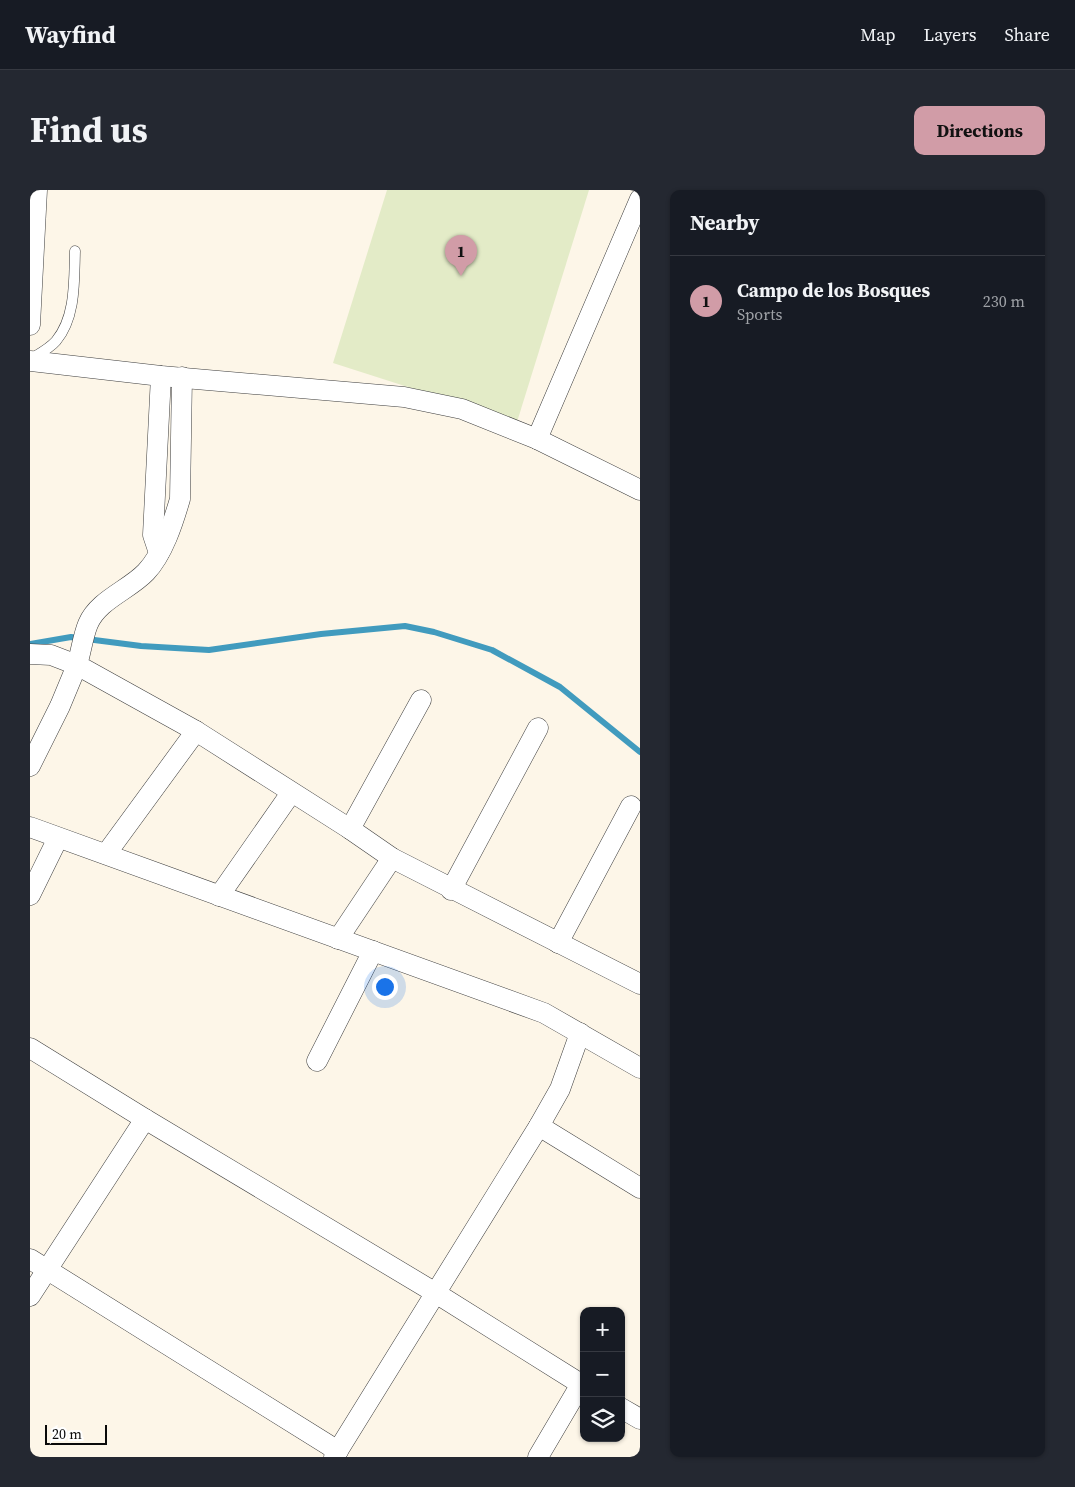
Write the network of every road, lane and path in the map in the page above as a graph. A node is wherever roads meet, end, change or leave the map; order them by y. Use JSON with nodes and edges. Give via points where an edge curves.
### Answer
{"nodes":[{"id":1,"x":37,"y":190,"type":"edge"},
{"id":2,"x":640,"y":199,"type":"edge"},
{"id":3,"x":76,"y":251,"type":"dead end"},
{"id":4,"x":30,"y":326,"type":"edge"},
{"id":5,"x":30,"y":360,"type":"edge"},
{"id":6,"x":160,"y":376,"type":"junction"},
{"id":7,"x":182,"y":377,"type":"junction"},
{"id":8,"x":537,"y":438,"type":"junction"},
{"id":9,"x":640,"y":490,"type":"edge"},
{"id":10,"x":159,"y":552,"type":"junction"},
{"id":11,"x":30,"y":654,"type":"edge"},
{"id":12,"x":80,"y":656,"type":"junction"},
{"id":13,"x":420,"y":700,"type":"dead end"},
{"id":14,"x":538,"y":728,"type":"dead end"},
{"id":15,"x":196,"y":732,"type":"junction"},
{"id":16,"x":30,"y":766,"type":"edge"},
{"id":17,"x":292,"y":794,"type":"junction"},
{"id":18,"x":631,"y":806,"type":"dead end"},
{"id":19,"x":30,"y":827,"type":"edge"},
{"id":20,"x":350,"y":829,"type":"junction"},
{"id":21,"x":58,"y":838,"type":"junction"},
{"id":22,"x":106,"y":854,"type":"junction"},
{"id":23,"x":392,"y":858,"type":"junction"},
{"id":24,"x":451,"y":890,"type":"junction"},
{"id":25,"x":30,"y":895,"type":"edge"},
{"id":26,"x":219,"y":896,"type":"junction"},
{"id":27,"x":338,"y":939,"type":"junction"},
{"id":28,"x":558,"y":943,"type":"junction"},
{"id":29,"x":373,"y":951,"type":"junction"},
{"id":30,"x":640,"y":984,"type":"edge"},
{"id":31,"x":580,"y":1032,"type":"junction"},
{"id":32,"x":30,"y":1048,"type":"edge"},
{"id":33,"x":317,"y":1061,"type":"dead end"},
{"id":34,"x":640,"y":1068,"type":"edge"},
{"id":35,"x":145,"y":1119,"type":"junction"},
{"id":36,"x":539,"y":1126,"type":"junction"},
{"id":37,"x":640,"y":1188,"type":"edge"},
{"id":38,"x":38,"y":1264,"type":"edge"},
{"id":39,"x":434,"y":1292,"type":"junction"},
{"id":40,"x":30,"y":1296,"type":"edge"},
{"id":41,"x":580,"y":1384,"type":"edge"},
{"id":42,"x":580,"y":1388,"type":"edge"},
{"id":43,"x":625,"y":1410,"type":"edge"},
{"id":44,"x":640,"y":1419,"type":"edge"},
{"id":45,"x":336,"y":1454,"type":"edge"},
{"id":46,"x":538,"y":1457,"type":"edge"}],
"edges":[{"from":1,"to":4,"type":"street"},
{"from":2,"to":8,"type":"street"},
{"from":3,"to":5,"type":"lane","via":[[68,319],[56,342]]},
{"from":5,"to":6,"type":"street"},
{"from":6,"to":7,"type":"street"},
{"from":6,"to":10,"type":"street","via":[[153,535]]},
{"from":7,"to":8,"type":"street","via":[[404,397],[462,409]]},
{"from":7,"to":10,"type":"street","via":[[180,499]]},
{"from":8,"to":9,"type":"street"},
{"from":10,"to":12,"type":"street","via":[[147,571],[99,609],[88,623]]},
{"from":11,"to":12,"type":"street"},
{"from":12,"to":15,"type":"street"},
{"from":12,"to":16,"type":"street"},
{"from":13,"to":20,"type":"street"},
{"from":14,"to":24,"type":"street"},
{"from":15,"to":17,"type":"street"},
{"from":15,"to":22,"type":"street"},
{"from":17,"to":20,"type":"street"},
{"from":17,"to":26,"type":"street"},
{"from":18,"to":28,"type":"street"},
{"from":19,"to":21,"type":"street"},
{"from":20,"to":23,"type":"street"},
{"from":21,"to":22,"type":"street"},
{"from":21,"to":25,"type":"street"},
{"from":22,"to":26,"type":"street"},
{"from":23,"to":24,"type":"street"},
{"from":23,"to":27,"type":"street"},
{"from":24,"to":28,"type":"street"},
{"from":26,"to":27,"type":"street"},
{"from":27,"to":29,"type":"street"},
{"from":28,"to":30,"type":"street"},
{"from":29,"to":31,"type":"street","via":[[544,1013]]},
{"from":29,"to":33,"type":"street"},
{"from":31,"to":34,"type":"street"},
{"from":31,"to":36,"type":"street","via":[[560,1089]]},
{"from":32,"to":35,"type":"street"},
{"from":35,"to":38,"type":"street"},
{"from":35,"to":39,"type":"street"},
{"from":36,"to":37,"type":"street"},
{"from":36,"to":39,"type":"street"},
{"from":38,"to":40,"type":"street"},
{"from":38,"to":45,"type":"street"},
{"from":39,"to":41,"type":"street"},
{"from":39,"to":45,"type":"street"},
{"from":42,"to":46,"type":"street"},
{"from":43,"to":44,"type":"street"}]}
